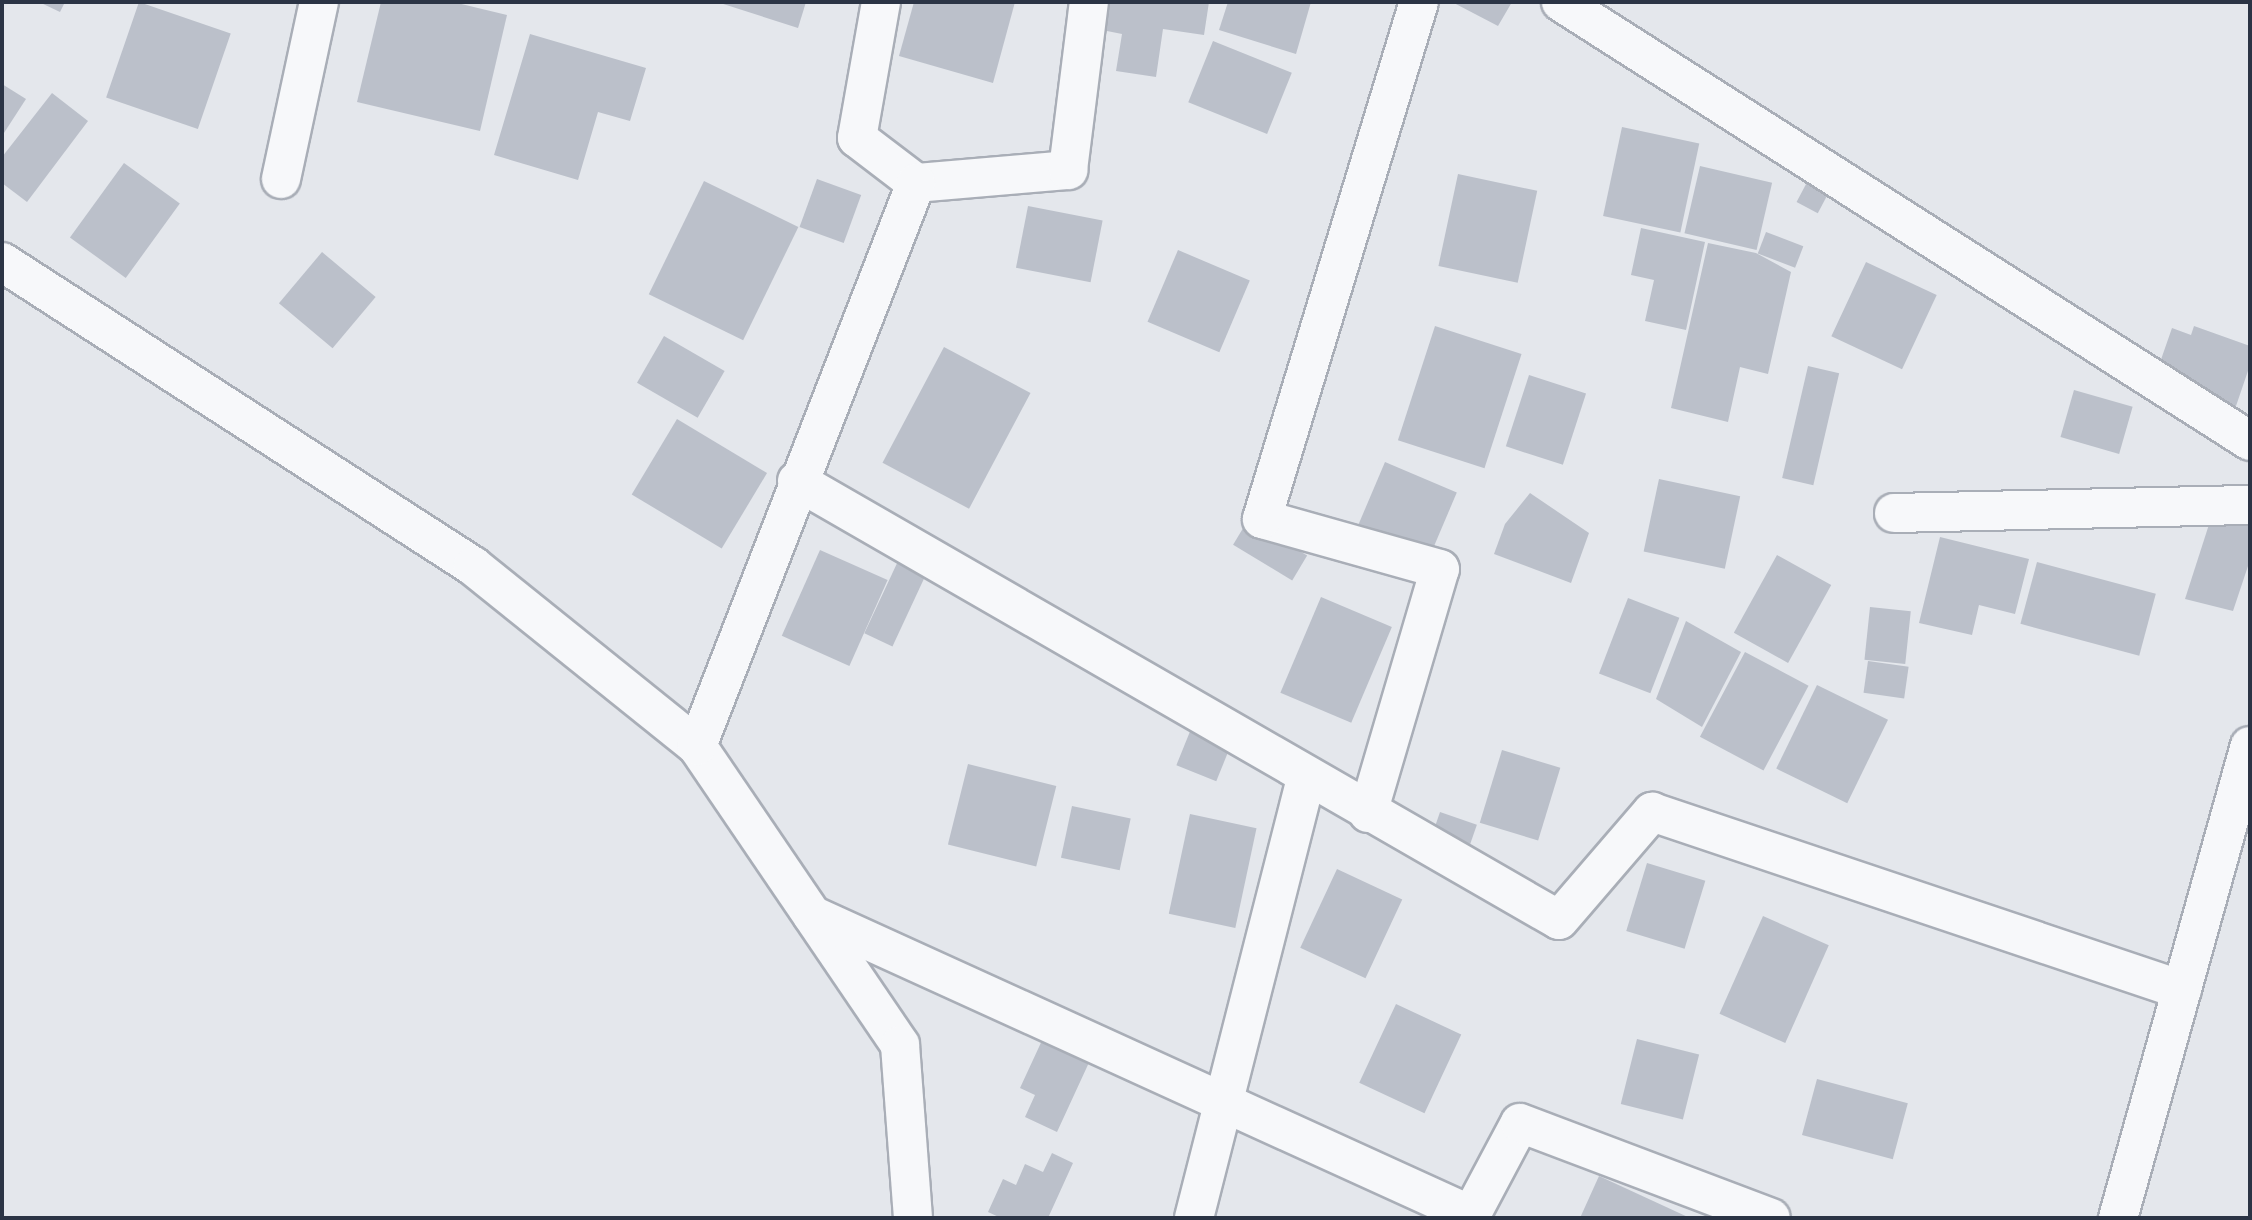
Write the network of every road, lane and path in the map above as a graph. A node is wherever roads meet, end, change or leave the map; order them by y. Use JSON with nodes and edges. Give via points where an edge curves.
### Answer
{"nodes":[{"id":1,"x":319,"y":2,"type":"edge"},
{"id":2,"x":881,"y":2,"type":"edge"},
{"id":3,"x":1089,"y":2,"type":"edge"},
{"id":4,"x":1419,"y":2,"type":"edge"},
{"id":5,"x":1561,"y":2,"type":"edge"},
{"id":6,"x":281,"y":179,"type":"dead end"},
{"id":7,"x":916,"y":183,"type":"junction"},
{"id":8,"x":2,"y":262,"type":"edge"},
{"id":9,"x":2250,"y":441,"type":"edge"},
{"id":10,"x":797,"y":481,"type":"junction"},
{"id":11,"x":2250,"y":505,"type":"edge"},
{"id":12,"x":1894,"y":513,"type":"dead end"},
{"id":13,"x":697,"y":746,"type":"junction"},
{"id":14,"x":2250,"y":746,"type":"edge"},
{"id":15,"x":1306,"y":779,"type":"junction"},
{"id":16,"x":1368,"y":813,"type":"junction"},
{"id":17,"x":811,"y":914,"type":"junction"},
{"id":18,"x":2182,"y":990,"type":"junction"},
{"id":19,"x":1225,"y":1105,"type":"junction"},
{"id":20,"x":913,"y":1218,"type":"edge"},
{"id":21,"x":1194,"y":1218,"type":"edge"},
{"id":22,"x":1771,"y":1218,"type":"edge"},
{"id":23,"x":2118,"y":1218,"type":"edge"}],
"edges":[{"from":1,"to":6,"type":"street"},
{"from":2,"to":7,"type":"street","via":[[857,138]]},
{"from":3,"to":7,"type":"street","via":[[1068,170]]},
{"from":4,"to":16,"type":"street","via":[[1262,519],[1440,569]]},
{"from":5,"to":9,"type":"street"},
{"from":7,"to":10,"type":"street"},
{"from":8,"to":13,"type":"street","via":[[473,566]]},
{"from":10,"to":13,"type":"street"},
{"from":10,"to":15,"type":"street"},
{"from":11,"to":12,"type":"street"},
{"from":13,"to":17,"type":"street"},
{"from":14,"to":18,"type":"street"},
{"from":15,"to":16,"type":"street"},
{"from":15,"to":19,"type":"street"},
{"from":16,"to":18,"type":"street","via":[[1559,920],[1652,812]]},
{"from":17,"to":19,"type":"street"},
{"from":17,"to":20,"type":"street","via":[[900,1045]]},
{"from":18,"to":23,"type":"street"},
{"from":19,"to":21,"type":"street"},
{"from":19,"to":22,"type":"street","via":[[1471,1215],[1520,1123]]}]}
